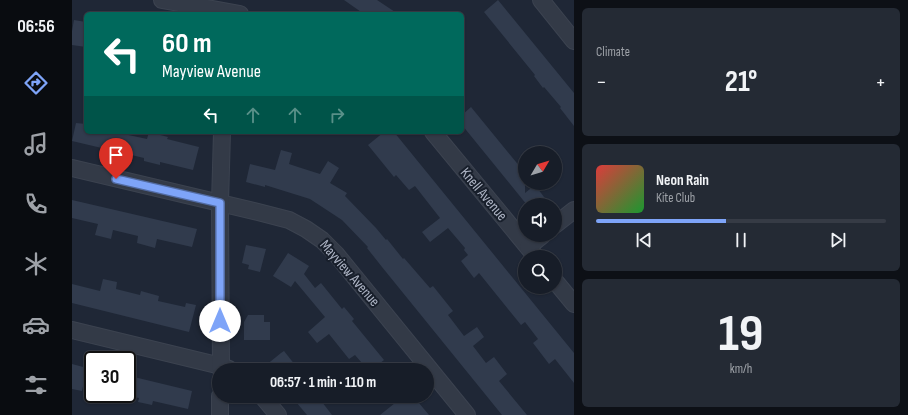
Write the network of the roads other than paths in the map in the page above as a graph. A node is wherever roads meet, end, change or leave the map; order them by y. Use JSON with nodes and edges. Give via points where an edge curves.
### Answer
{"nodes":[{"id":1,"x":162,"y":0,"type":"edge"},
{"id":2,"x":243,"y":0,"type":"edge"},
{"id":3,"x":541,"y":0,"type":"edge"},
{"id":4,"x":229,"y":12,"type":"edge"},
{"id":5,"x":240,"y":12,"type":"edge"},
{"id":6,"x":574,"y":41,"type":"edge"},
{"id":7,"x":222,"y":134,"type":"edge"},
{"id":8,"x":435,"y":134,"type":"edge"},
{"id":9,"x":72,"y":168,"type":"edge"},
{"id":10,"x":220,"y":203,"type":"junction"},
{"id":11,"x":574,"y":210,"type":"edge"},
{"id":12,"x":562,"y":219,"type":"edge"},
{"id":13,"x":530,"y":250,"type":"edge"},
{"id":14,"x":562,"y":289,"type":"edge"},
{"id":15,"x":574,"y":304,"type":"edge"},
{"id":16,"x":72,"y":330,"type":"edge"},
{"id":17,"x":224,"y":363,"type":"edge"},
{"id":18,"x":212,"y":366,"type":"edge"},
{"id":19,"x":220,"y":403,"type":"edge"},
{"id":20,"x":268,"y":403,"type":"edge"},
{"id":21,"x":220,"y":415,"type":"edge"},
{"id":22,"x":278,"y":415,"type":"edge"},
{"id":23,"x":468,"y":415,"type":"edge"}],
"edges":[{"from":1,"to":4,"type":"street"},
{"from":2,"to":5,"type":"street"},
{"from":3,"to":6,"type":"street"},
{"from":7,"to":10,"type":"street"},
{"from":8,"to":13,"type":"street","name":"Knell Avenue"},
{"from":9,"to":10,"type":"street","name":"Mayview Avenue"},
{"from":10,"to":17,"type":"street"},
{"from":10,"to":23,"type":"street","name":"Mayview Avenue","via":[[289,220],[322,240]]},
{"from":11,"to":12,"type":"street"},
{"from":14,"to":15,"type":"street"},
{"from":16,"to":18,"type":"street"},
{"from":19,"to":21,"type":"street"},
{"from":20,"to":22,"type":"street"}]}
